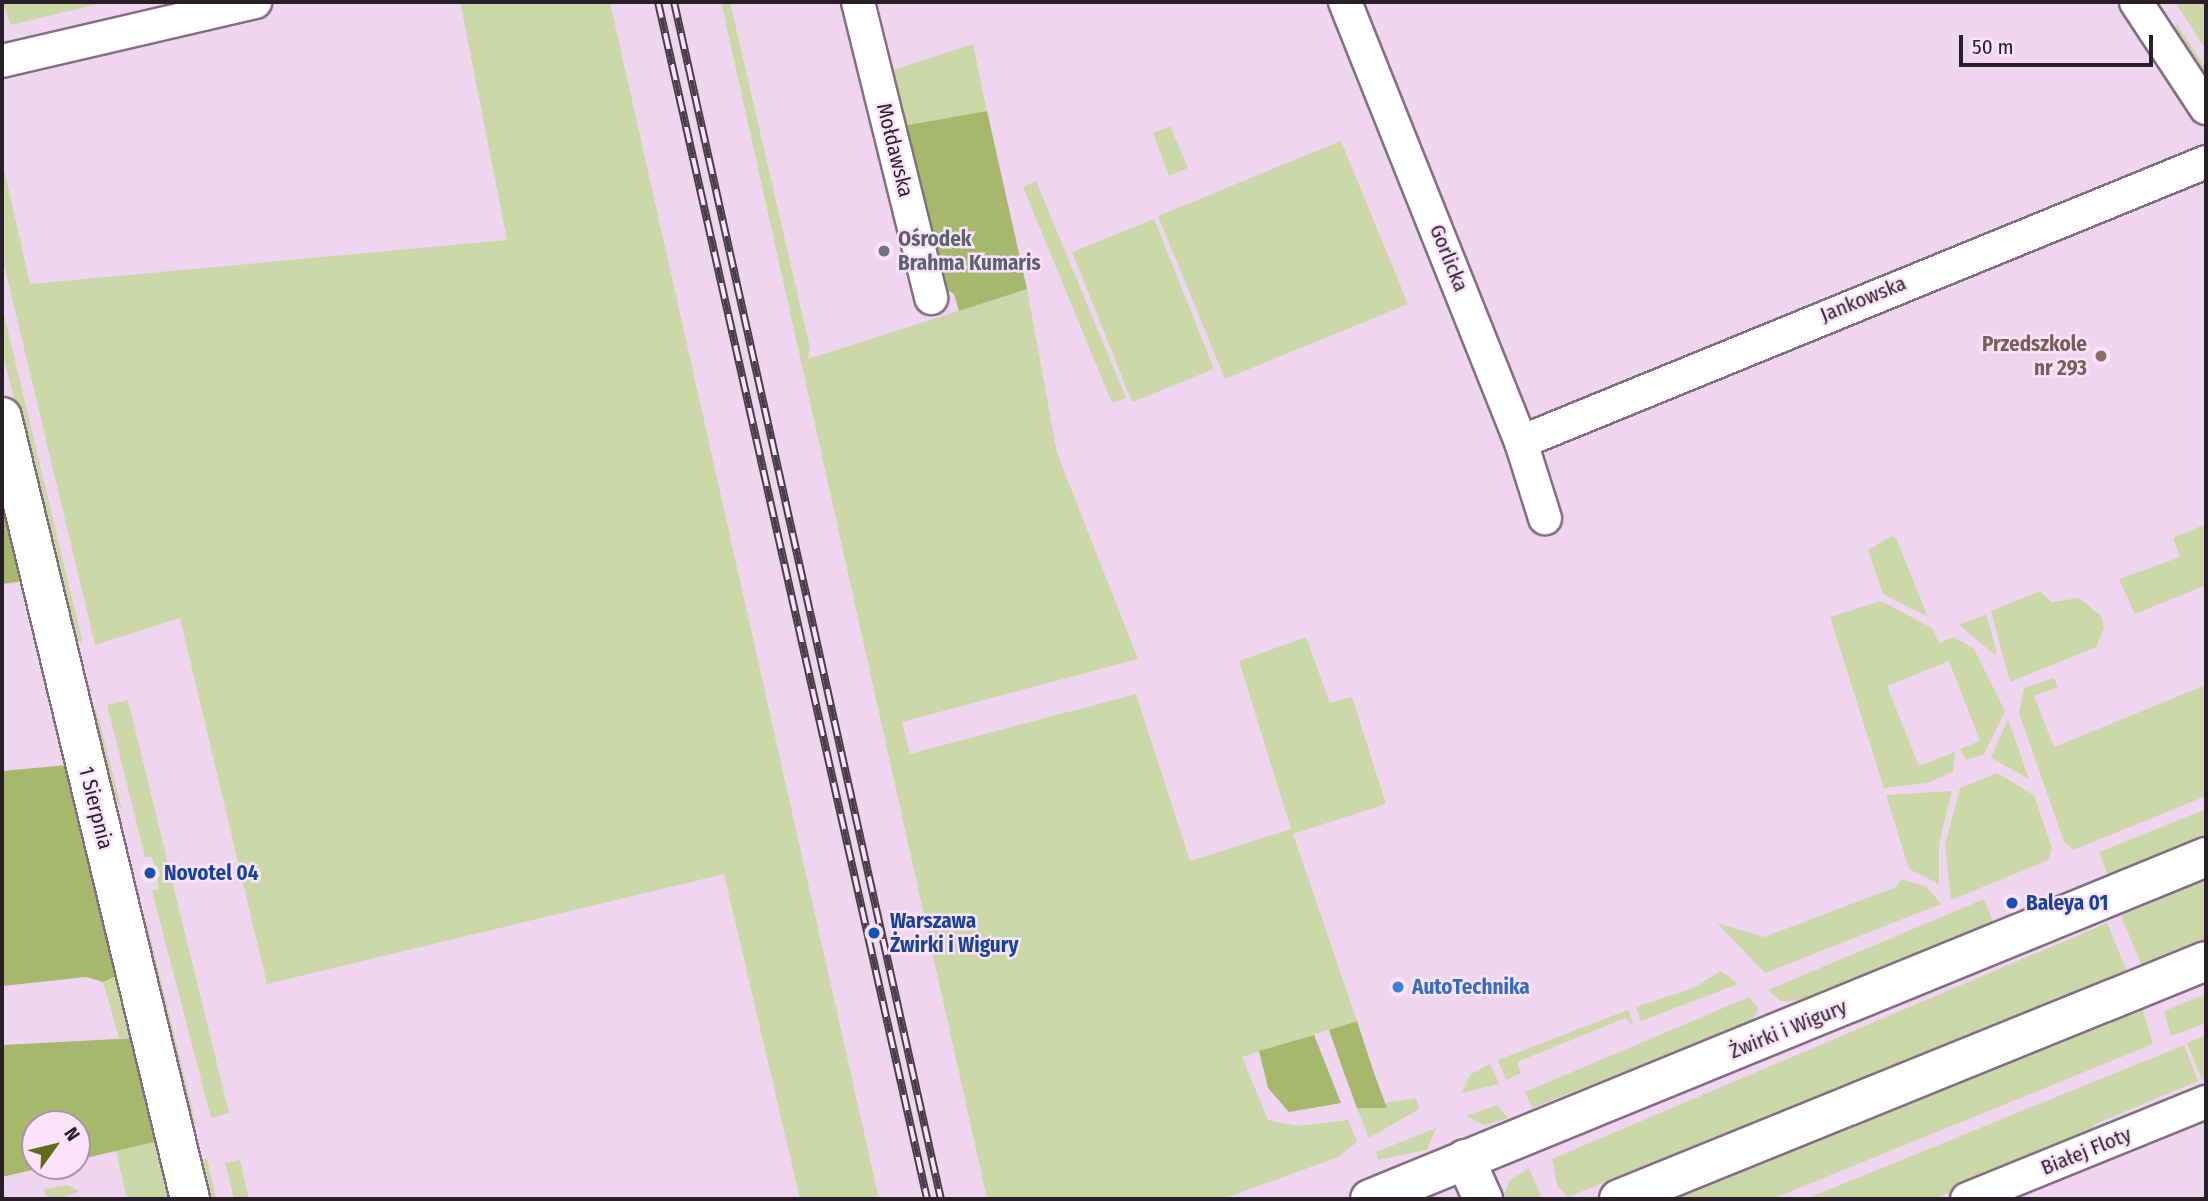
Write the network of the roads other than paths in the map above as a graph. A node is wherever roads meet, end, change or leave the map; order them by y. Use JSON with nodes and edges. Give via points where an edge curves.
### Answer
{"nodes":[{"id":1,"x":255,"y":2,"type":"edge"},
{"id":2,"x":858,"y":2,"type":"edge"},
{"id":3,"x":1345,"y":2,"type":"edge"},
{"id":4,"x":2136,"y":2,"type":"edge"},
{"id":5,"x":2,"y":61,"type":"edge"},
{"id":6,"x":2206,"y":108,"type":"edge"},
{"id":7,"x":2206,"y":162,"type":"edge"},
{"id":8,"x":931,"y":298,"type":"dead end"},
{"id":9,"x":2,"y":417,"type":"edge"},
{"id":10,"x":1521,"y":442,"type":"junction"},
{"id":11,"x":1545,"y":518,"type":"dead end"},
{"id":12,"x":2206,"y":857,"type":"edge"},
{"id":13,"x":2206,"y":961,"type":"edge"},
{"id":14,"x":2206,"y":1102,"type":"edge"},
{"id":15,"x":1465,"y":1159,"type":"junction"},
{"id":16,"x":190,"y":1199,"type":"edge"},
{"id":17,"x":1370,"y":1199,"type":"edge"},
{"id":18,"x":1483,"y":1199,"type":"edge"},
{"id":19,"x":1619,"y":1199,"type":"edge"},
{"id":20,"x":1967,"y":1199,"type":"edge"}],
"edges":[{"from":1,"to":5,"type":"street"},
{"from":2,"to":8,"type":"street","name":"Mołdawska"},
{"from":3,"to":10,"type":"street","name":"Gorlicka"},
{"from":4,"to":6,"type":"street"},
{"from":7,"to":10,"type":"street","name":"Jankowska"},
{"from":9,"to":16,"type":"main road","name":"1 Sierpnia"},
{"from":10,"to":11,"type":"street","name":"Gorlicka"},
{"from":12,"to":15,"type":"main road","name":"Żwirki i Wigury"},
{"from":13,"to":19,"type":"main road"},
{"from":14,"to":20,"type":"street","name":"Białej Floty"},
{"from":15,"to":17,"type":"main road","name":"Żwirki i Wigury"},
{"from":15,"to":18,"type":"main road"}]}
